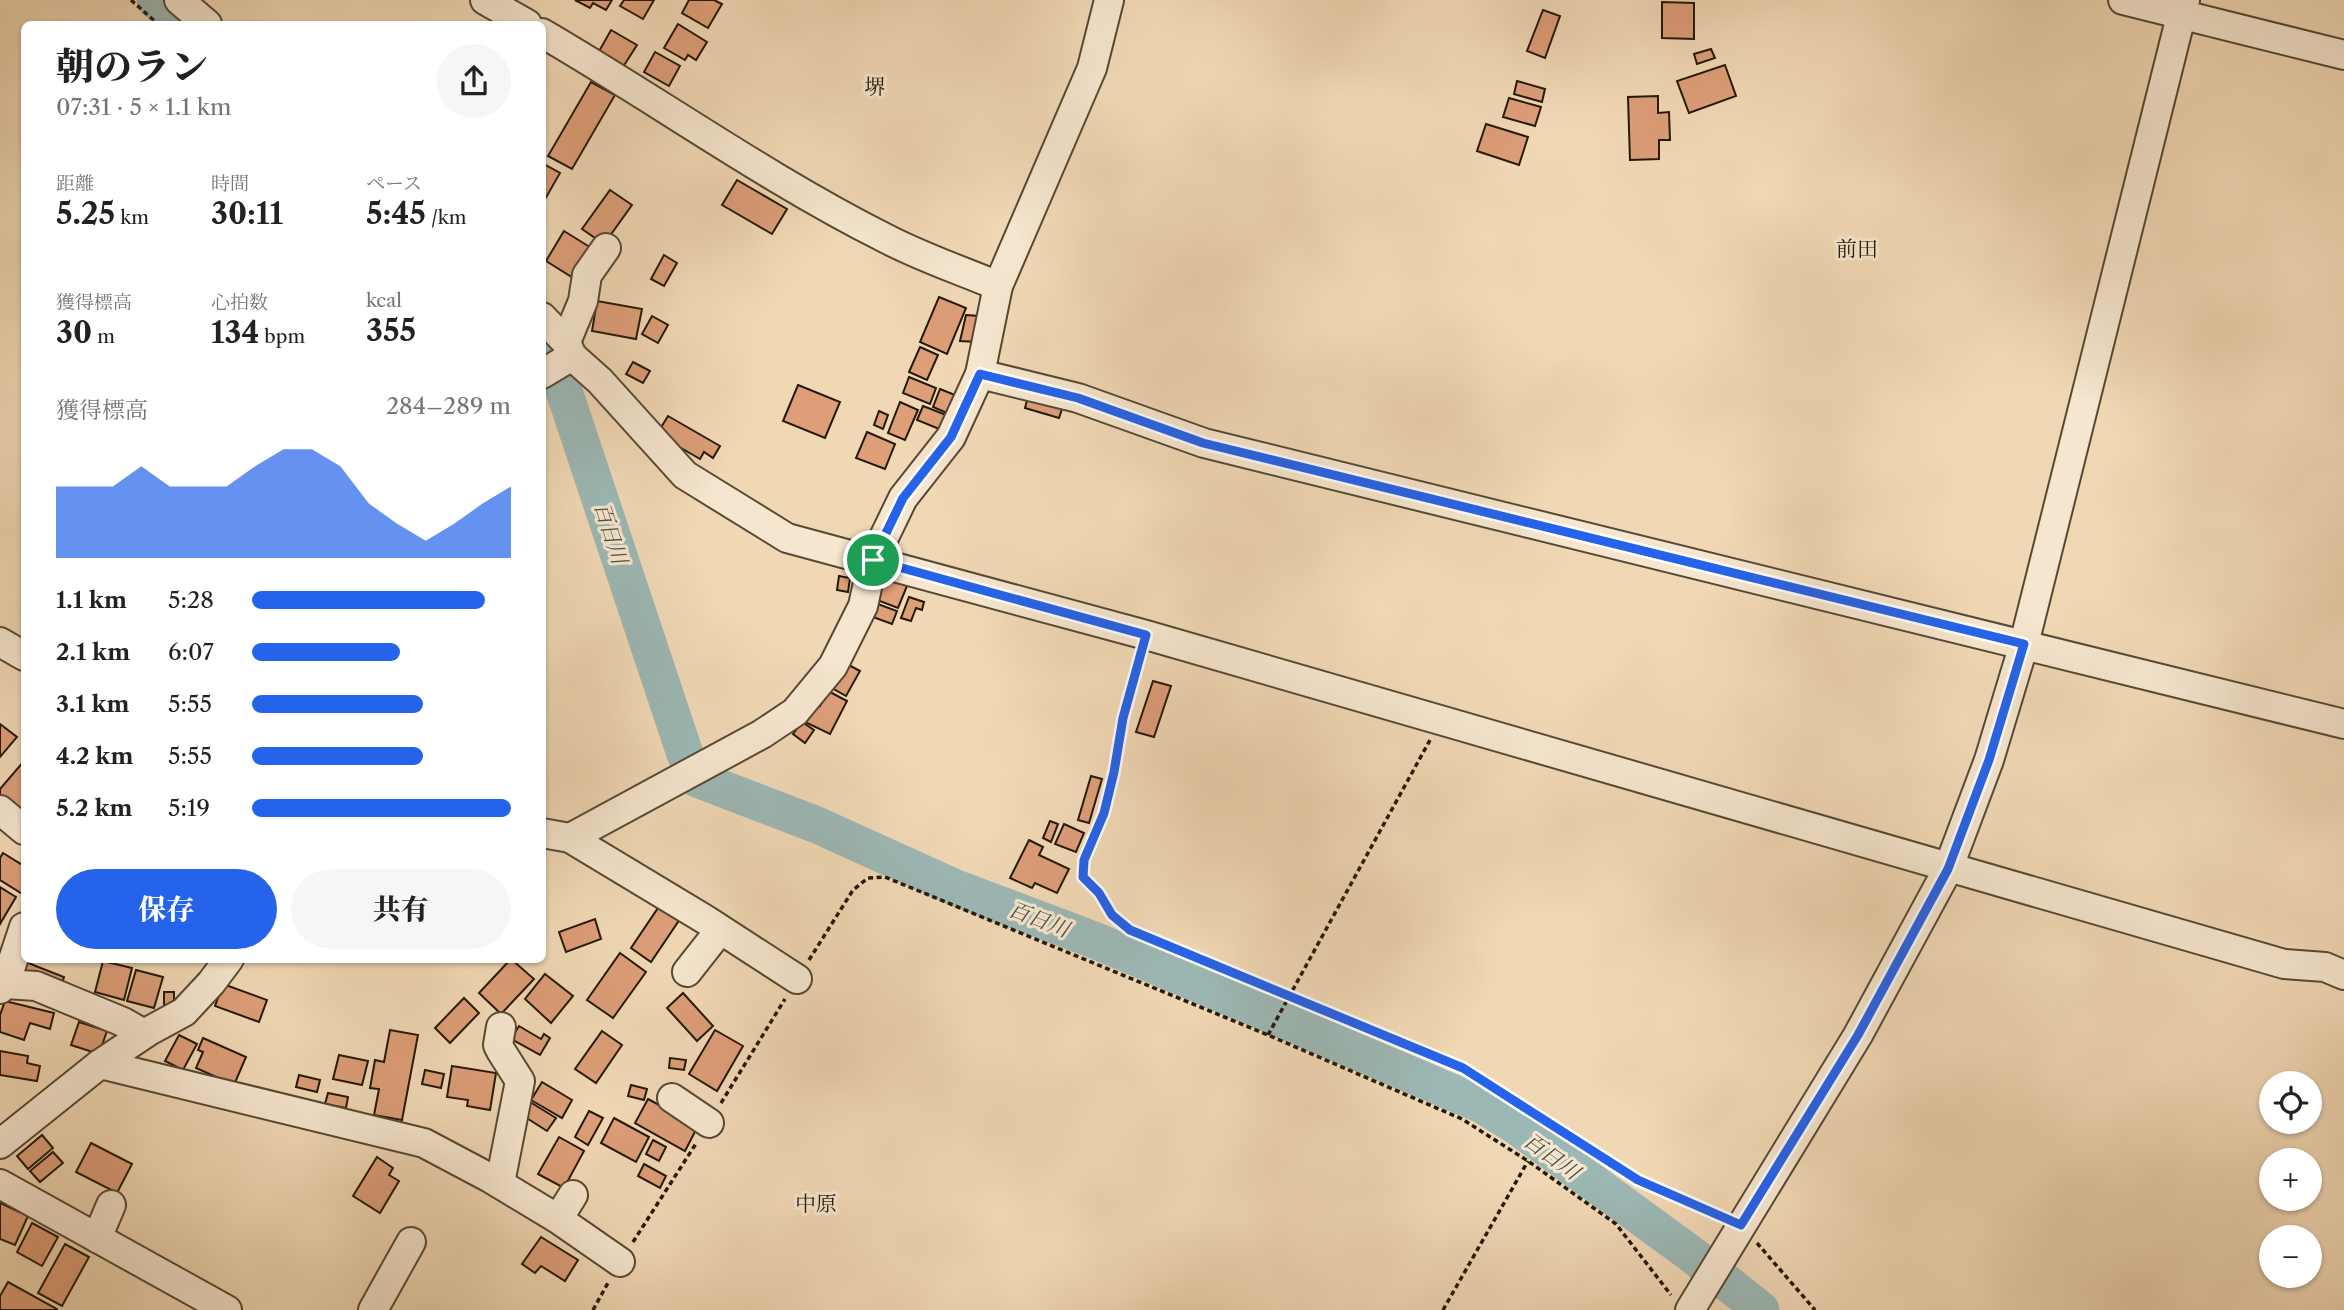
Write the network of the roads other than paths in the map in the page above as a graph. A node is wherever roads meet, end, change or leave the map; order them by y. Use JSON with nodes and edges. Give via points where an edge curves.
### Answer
{"nodes":[{"id":1,"x":179,"y":0,"type":"edge"},
{"id":2,"x":485,"y":0,"type":"edge"},
{"id":3,"x":1109,"y":0,"type":"edge"},
{"id":4,"x":2123,"y":0,"type":"edge"},
{"id":5,"x":2184,"y":7,"type":"edge"},
{"id":6,"x":204,"y":21,"type":"edge"},
{"id":7,"x":522,"y":21,"type":"edge"},
{"id":8,"x":546,"y":35,"type":"edge"},
{"id":9,"x":2344,"y":55,"type":"edge"},
{"id":10,"x":606,"y":248,"type":"dead end"},
{"id":11,"x":998,"y":286,"type":"junction"},
{"id":12,"x":546,"y":329,"type":"edge"},
{"id":13,"x":557,"y":362,"type":"edge"},
{"id":14,"x":980,"y":374,"type":"junction"},
{"id":15,"x":873,"y":560,"type":"junction"},
{"id":16,"x":0,"y":642,"type":"edge"},
{"id":17,"x":2024,"y":644,"type":"junction"},
{"id":18,"x":21,"y":654,"type":"edge"},
{"id":19,"x":2344,"y":723,"type":"edge"},
{"id":20,"x":0,"y":810,"type":"edge"},
{"id":21,"x":21,"y":828,"type":"edge"},
{"id":22,"x":546,"y":834,"type":"edge"},
{"id":23,"x":570,"y":838,"type":"junction"},
{"id":24,"x":1948,"y":869,"type":"junction"},
{"id":25,"x":720,"y":930,"type":"junction"},
{"id":26,"x":21,"y":935,"type":"edge"},
{"id":27,"x":226,"y":963,"type":"edge"},
{"id":28,"x":687,"y":972,"type":"dead end"},
{"id":29,"x":2344,"y":975,"type":"edge"},
{"id":30,"x":797,"y":979,"type":"road end"},
{"id":31,"x":3,"y":986,"type":"edge"},
{"id":32,"x":501,"y":1027,"type":"dead end"},
{"id":33,"x":145,"y":1034,"type":"junction"},
{"id":34,"x":100,"y":1064,"type":"junction"},
{"id":35,"x":671,"y":1098,"type":"dead end"},
{"id":36,"x":709,"y":1123,"type":"road end"},
{"id":37,"x":0,"y":1144,"type":"edge"},
{"id":38,"x":500,"y":1183,"type":"junction"},
{"id":39,"x":0,"y":1184,"type":"edge"},
{"id":40,"x":573,"y":1195,"type":"dead end"},
{"id":41,"x":111,"y":1205,"type":"dead end"},
{"id":42,"x":558,"y":1219,"type":"junction"},
{"id":43,"x":97,"y":1238,"type":"junction"},
{"id":44,"x":411,"y":1242,"type":"dead end"},
{"id":45,"x":620,"y":1262,"type":"road end"},
{"id":46,"x":1689,"y":1303,"type":"edge"},
{"id":47,"x":227,"y":1310,"type":"edge"},
{"id":48,"x":373,"y":1310,"type":"edge"}],
"edges":[{"from":1,"to":6,"type":"street"},
{"from":2,"to":7,"type":"street"},
{"from":3,"to":11,"type":"street","via":[[1092,68]]},
{"from":4,"to":5,"type":"street"},
{"from":5,"to":9,"type":"street"},
{"from":5,"to":17,"type":"street"},
{"from":8,"to":11,"type":"street","via":[[782,182],[887,239]]},
{"from":10,"to":13,"type":"street","via":[[587,275],[583,301]]},
{"from":11,"to":14,"type":"street"},
{"from":12,"to":13,"type":"street"},
{"from":13,"to":15,"type":"street","via":[[600,381],[685,475],[712,481],[787,538]]},
{"from":14,"to":15,"type":"street","via":[[951,437],[903,498]]},
{"from":14,"to":17,"type":"street","via":[[1078,398],[1203,443]]},
{"from":15,"to":23,"type":"street","via":[[863,606],[843,649],[795,712]]},
{"from":15,"to":24,"type":"street","via":[[1441,719]]},
{"from":16,"to":18,"type":"street"},
{"from":17,"to":19,"type":"street"},
{"from":17,"to":24,"type":"street","via":[[1989,760]]},
{"from":20,"to":21,"type":"street"},
{"from":22,"to":23,"type":"street"},
{"from":23,"to":25,"type":"street"},
{"from":24,"to":29,"type":"street","via":[[2284,964],[2325,967]]},
{"from":24,"to":46,"type":"street","via":[[1858,1035]]},
{"from":25,"to":28,"type":"street"},
{"from":25,"to":30,"type":"street"},
{"from":26,"to":31,"type":"street"},
{"from":27,"to":33,"type":"street","via":[[184,1012]]},
{"from":31,"to":33,"type":"street","via":[[36,986]]},
{"from":32,"to":38,"type":"street","via":[[501,1051],[520,1081]]},
{"from":33,"to":34,"type":"street"},
{"from":34,"to":37,"type":"street"},
{"from":34,"to":38,"type":"street","via":[[424,1143]]},
{"from":35,"to":36,"type":"street"},
{"from":38,"to":42,"type":"street"},
{"from":39,"to":43,"type":"street"},
{"from":40,"to":42,"type":"street"},
{"from":41,"to":43,"type":"street"},
{"from":42,"to":45,"type":"street"},
{"from":43,"to":47,"type":"street"},
{"from":44,"to":48,"type":"street"}]}
